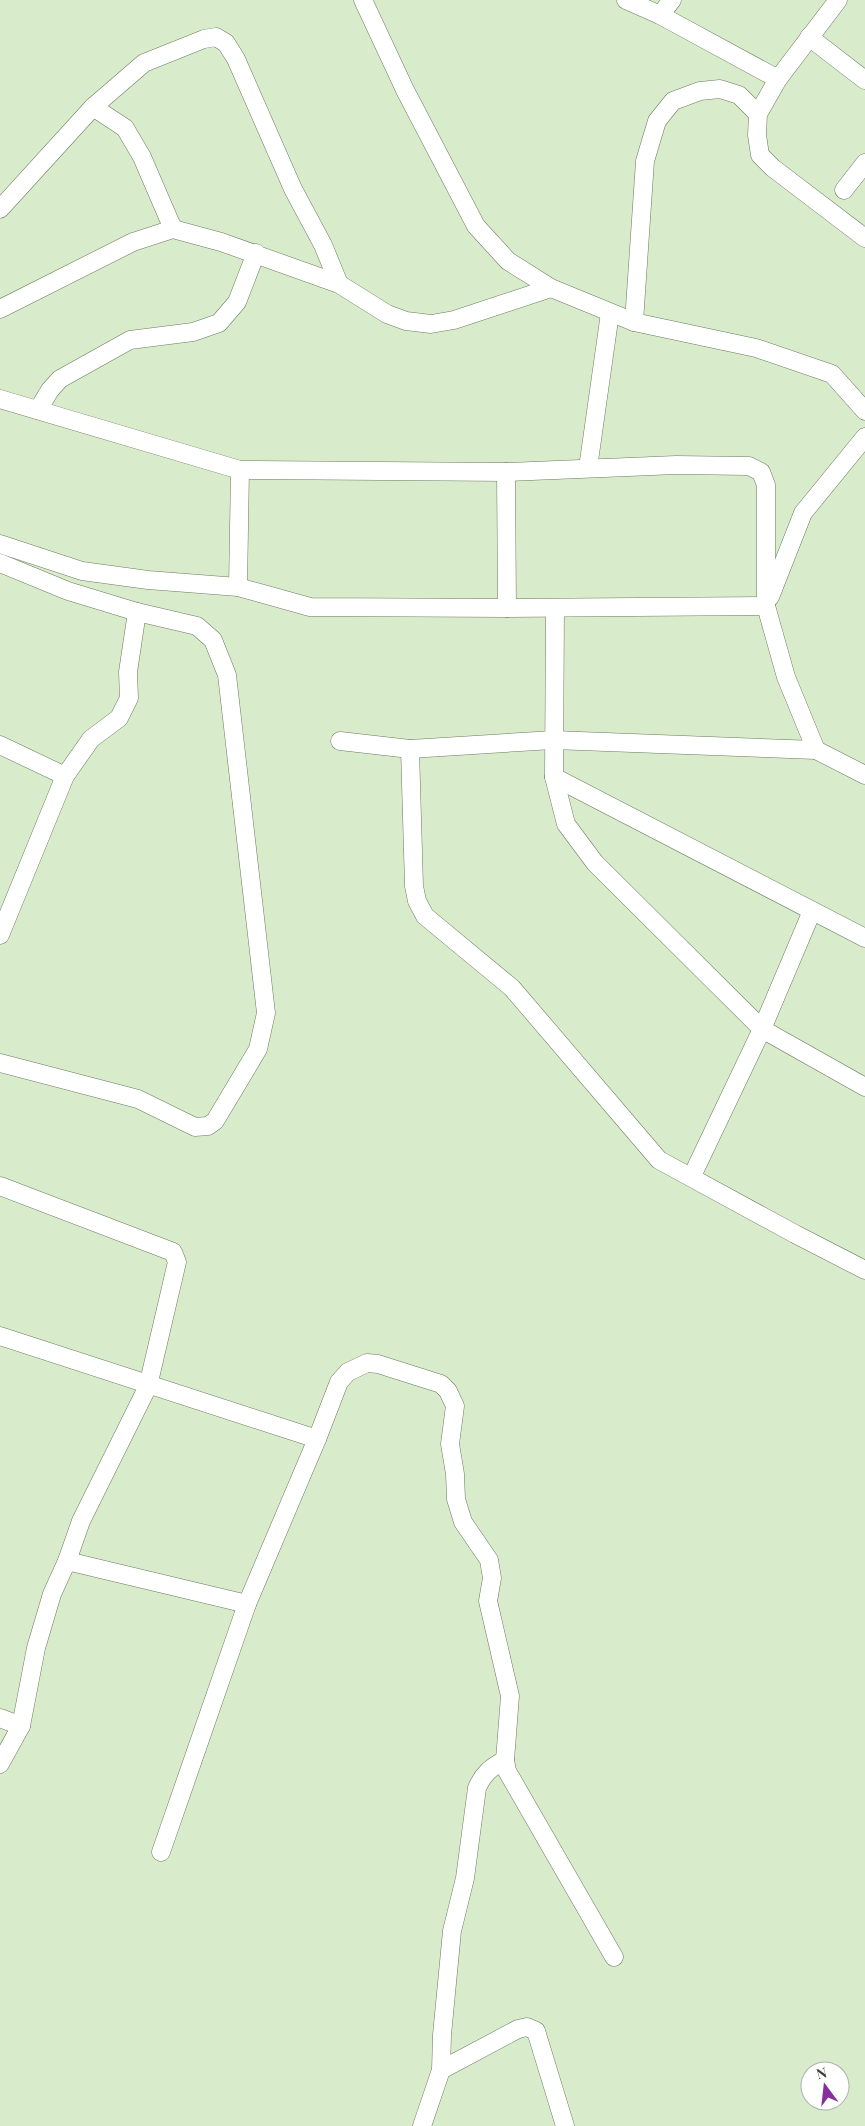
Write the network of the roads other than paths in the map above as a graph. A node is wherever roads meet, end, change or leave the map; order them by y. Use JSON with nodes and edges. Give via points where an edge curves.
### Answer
{"nodes":[{"id":1,"x":363,"y":0,"type":"edge"},
{"id":2,"x":626,"y":0,"type":"edge"},
{"id":3,"x":672,"y":0,"type":"edge"},
{"id":4,"x":838,"y":0,"type":"edge"},
{"id":5,"x":659,"y":8,"type":"edge"},
{"id":6,"x":809,"y":37,"type":"junction"},
{"id":7,"x":778,"y":79,"type":"junction"},
{"id":8,"x":865,"y":80,"type":"edge"},
{"id":9,"x":93,"y":106,"type":"junction"},
{"id":10,"x":758,"y":114,"type":"junction"},
{"id":11,"x":865,"y":163,"type":"edge"},
{"id":12,"x":844,"y":190,"type":"dead end"},
{"id":13,"x":0,"y":209,"type":"edge"},
{"id":14,"x":173,"y":229,"type":"junction"},
{"id":15,"x":865,"y":238,"type":"edge"},
{"id":16,"x":256,"y":253,"type":"junction"},
{"id":17,"x":339,"y":284,"type":"junction"},
{"id":18,"x":550,"y":288,"type":"junction"},
{"id":19,"x":0,"y":309,"type":"edge"},
{"id":20,"x":610,"y":313,"type":"junction"},
{"id":21,"x":634,"y":322,"type":"junction"},
{"id":22,"x":0,"y":399,"type":"edge"},
{"id":23,"x":38,"y":410,"type":"junction"},
{"id":24,"x":865,"y":410,"type":"edge"},
{"id":25,"x":865,"y":438,"type":"edge"},
{"id":26,"x":588,"y":468,"type":"junction"},
{"id":27,"x":240,"y":470,"type":"junction"},
{"id":28,"x":506,"y":472,"type":"junction"},
{"id":29,"x":0,"y":544,"type":"edge"},
{"id":30,"x":0,"y":562,"type":"edge"},
{"id":31,"x":238,"y":586,"type":"junction"},
{"id":32,"x":766,"y":606,"type":"junction"},
{"id":33,"x":507,"y":608,"type":"junction"},
{"id":34,"x":556,"y":608,"type":"junction"},
{"id":35,"x":138,"y":612,"type":"junction"},
{"id":36,"x":553,"y":740,"type":"junction"},
{"id":37,"x":340,"y":741,"type":"dead end"},
{"id":38,"x":0,"y":745,"type":"edge"},
{"id":39,"x":410,"y":749,"type":"junction"},
{"id":40,"x":816,"y":750,"type":"junction"},
{"id":41,"x":865,"y":775,"type":"edge"},
{"id":42,"x":65,"y":776,"type":"junction"},
{"id":43,"x":554,"y":777,"type":"junction"},
{"id":44,"x":7,"y":896,"type":"edge"},
{"id":45,"x":812,"y":911,"type":"junction"},
{"id":46,"x":0,"y":935,"type":"edge"},
{"id":47,"x":865,"y":938,"type":"edge"},
{"id":48,"x":762,"y":1029,"type":"junction"},
{"id":49,"x":0,"y":1063,"type":"edge"},
{"id":50,"x":865,"y":1087,"type":"edge"},
{"id":51,"x":692,"y":1176,"type":"junction"},
{"id":52,"x":0,"y":1186,"type":"edge"},
{"id":53,"x":865,"y":1270,"type":"edge"},
{"id":54,"x":0,"y":1336,"type":"edge"},
{"id":55,"x":148,"y":1386,"type":"junction"},
{"id":56,"x":317,"y":1439,"type":"junction"},
{"id":57,"x":67,"y":1561,"type":"junction"},
{"id":58,"x":247,"y":1604,"type":"junction"},
{"id":59,"x":0,"y":1718,"type":"edge"},
{"id":60,"x":21,"y":1726,"type":"junction"},
{"id":61,"x":505,"y":1760,"type":"junction"},
{"id":62,"x":0,"y":1764,"type":"edge"},
{"id":63,"x":161,"y":1852,"type":"dead end"},
{"id":64,"x":614,"y":1957,"type":"dead end"},
{"id":65,"x":440,"y":2070,"type":"junction"},
{"id":66,"x":422,"y":2126,"type":"edge"},
{"id":67,"x":565,"y":2126,"type":"edge"}],
"edges":[{"from":1,"to":18,"type":"street","via":[[405,90],[476,226],[508,261]]},
{"from":2,"to":5,"type":"street"},
{"from":3,"to":5,"type":"street"},
{"from":4,"to":6,"type":"street"},
{"from":5,"to":7,"type":"street"},
{"from":6,"to":7,"type":"street"},
{"from":6,"to":8,"type":"street"},
{"from":7,"to":10,"type":"street"},
{"from":9,"to":13,"type":"street"},
{"from":9,"to":14,"type":"street","via":[[125,128]]},
{"from":9,"to":17,"type":"street","via":[[144,63],[204,39],[216,38],[226,43]]},
{"from":10,"to":15,"type":"street","via":[[760,155]]},
{"from":10,"to":21,"type":"street","via":[[739,95],[720,89],[700,91],[673,101],[657,121],[645,161]]},
{"from":11,"to":12,"type":"street"},
{"from":14,"to":16,"type":"street"},
{"from":14,"to":19,"type":"street","via":[[133,242]]},
{"from":16,"to":17,"type":"street"},
{"from":16,"to":23,"type":"street","via":[[237,302],[218,323],[193,332],[130,340],[60,379]]},
{"from":17,"to":18,"type":"street","via":[[387,314],[406,321],[431,324],[454,320]]},
{"from":18,"to":20,"type":"street"},
{"from":20,"to":21,"type":"street"},
{"from":20,"to":26,"type":"street"},
{"from":21,"to":24,"type":"street","via":[[756,348],[832,374]]},
{"from":22,"to":23,"type":"street"},
{"from":23,"to":27,"type":"street"},
{"from":25,"to":32,"type":"street","via":[[803,513]]},
{"from":26,"to":28,"type":"street"},
{"from":26,"to":32,"type":"street","via":[[749,466],[761,472],[766,485]]},
{"from":27,"to":28,"type":"street"},
{"from":27,"to":31,"type":"street"},
{"from":28,"to":33,"type":"street"},
{"from":29,"to":31,"type":"street","via":[[82,571],[148,580]]},
{"from":30,"to":35,"type":"street","via":[[68,591]]},
{"from":31,"to":33,"type":"street","via":[[310,606]]},
{"from":32,"to":34,"type":"street"},
{"from":32,"to":40,"type":"street","via":[[786,677]]},
{"from":33,"to":34,"type":"street"},
{"from":34,"to":36,"type":"street"},
{"from":35,"to":42,"type":"street","via":[[128,672],[129,698],[118,718],[91,739]]},
{"from":35,"to":49,"type":"street","via":[[197,626],[213,640],[227,675],[266,1013],[258,1049],[216,1121],[208,1126],[195,1127],[138,1099]]},
{"from":36,"to":39,"type":"street"},
{"from":36,"to":40,"type":"street"},
{"from":36,"to":43,"type":"street"},
{"from":37,"to":39,"type":"street"},
{"from":38,"to":42,"type":"street"},
{"from":39,"to":51,"type":"street","via":[[414,886],[425,916],[512,988],[659,1160]]},
{"from":40,"to":41,"type":"street"},
{"from":42,"to":44,"type":"street"},
{"from":43,"to":45,"type":"street"},
{"from":43,"to":48,"type":"street","via":[[566,824],[595,863]]},
{"from":44,"to":46,"type":"street"},
{"from":45,"to":47,"type":"street"},
{"from":45,"to":48,"type":"street"},
{"from":48,"to":50,"type":"street"},
{"from":48,"to":51,"type":"street"},
{"from":51,"to":53,"type":"street"},
{"from":52,"to":55,"type":"street","via":[[173,1252],[177,1262]]},
{"from":54,"to":55,"type":"street"},
{"from":55,"to":56,"type":"street"},
{"from":55,"to":57,"type":"street","via":[[81,1521]]},
{"from":56,"to":58,"type":"street"},
{"from":56,"to":61,"type":"street","via":[[339,1382],[358,1366],[378,1364],[430,1379],[448,1392],[454,1406],[450,1444],[456,1499],[463,1522],[489,1560],[492,1578],[488,1601],[510,1696]]},
{"from":57,"to":58,"type":"street"},
{"from":57,"to":60,"type":"street","via":[[52,1594],[36,1648]]},
{"from":58,"to":63,"type":"street"},
{"from":59,"to":60,"type":"street"},
{"from":60,"to":62,"type":"street"},
{"from":61,"to":64,"type":"street","via":[[507,1771]]},
{"from":61,"to":65,"type":"street","via":[[491,1767],[477,1788],[464,1878],[452,1932]]},
{"from":65,"to":66,"type":"street"},
{"from":65,"to":67,"type":"street","via":[[518,2030],[527,2027],[536,2031]]}]}
